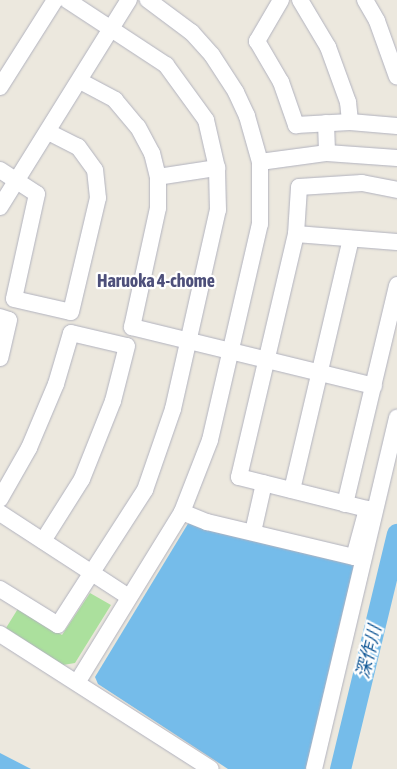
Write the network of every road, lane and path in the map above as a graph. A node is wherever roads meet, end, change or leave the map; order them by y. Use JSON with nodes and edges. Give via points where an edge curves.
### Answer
{"nodes":[{"id":1,"x":56,"y":0,"type":"edge"},
{"id":2,"x":68,"y":0,"type":"edge"},
{"id":3,"x":129,"y":0,"type":"edge"},
{"id":4,"x":148,"y":0,"type":"edge"},
{"id":5,"x":281,"y":0,"type":"edge"},
{"id":6,"x":300,"y":0,"type":"edge"},
{"id":7,"x":365,"y":0,"type":"edge"},
{"id":8,"x":113,"y":28,"type":"junction"},
{"id":9,"x":397,"y":77,"type":"edge"},
{"id":10,"x":80,"y":81,"type":"junction"},
{"id":11,"x":0,"y":87,"type":"edge"},
{"id":12,"x":350,"y":122,"type":"junction"},
{"id":13,"x":326,"y":123,"type":"junction"},
{"id":14,"x":397,"y":126,"type":"edge"},
{"id":15,"x":49,"y":132,"type":"junction"},
{"id":16,"x":328,"y":153,"type":"junction"},
{"id":17,"x":366,"y":156,"type":"junction"},
{"id":18,"x":397,"y":158,"type":"edge"},
{"id":19,"x":260,"y":162,"type":"junction"},
{"id":20,"x":217,"y":168,"type":"junction"},
{"id":21,"x":0,"y":170,"type":"edge"},
{"id":22,"x":158,"y":177,"type":"junction"},
{"id":23,"x":16,"y":181,"type":"junction"},
{"id":24,"x":362,"y":183,"type":"junction"},
{"id":25,"x":397,"y":190,"type":"edge"},
{"id":26,"x":0,"y":207,"type":"edge"},
{"id":27,"x":296,"y":234,"type":"junction"},
{"id":28,"x":351,"y":239,"type":"junction"},
{"id":29,"x":397,"y":242,"type":"edge"},
{"id":30,"x":397,"y":285,"type":"edge"},
{"id":31,"x":0,"y":317,"type":"edge"},
{"id":32,"x":189,"y":342,"type":"junction"},
{"id":33,"x":230,"y":350,"type":"junction"},
{"id":34,"x":0,"y":358,"type":"edge"},
{"id":35,"x":268,"y":360,"type":"junction"},
{"id":36,"x":321,"y":373,"type":"junction"},
{"id":37,"x":374,"y":386,"type":"junction"},
{"id":38,"x":397,"y":418,"type":"edge"},
{"id":39,"x":264,"y":483,"type":"junction"},
{"id":40,"x":292,"y":490,"type":"junction"},
{"id":41,"x":0,"y":499,"type":"edge"},
{"id":42,"x":345,"y":504,"type":"junction"},
{"id":43,"x":182,"y":512,"type":"junction"},
{"id":44,"x":0,"y":513,"type":"edge"},
{"id":45,"x":253,"y":532,"type":"junction"},
{"id":46,"x":44,"y":541,"type":"junction"},
{"id":47,"x":94,"y":573,"type":"junction"},
{"id":48,"x":0,"y":589,"type":"edge"},
{"id":49,"x":129,"y":597,"type":"junction"},
{"id":50,"x":0,"y":634,"type":"edge"},
{"id":51,"x":78,"y":681,"type":"junction"},
{"id":52,"x":212,"y":769,"type":"edge"},
{"id":53,"x":314,"y":769,"type":"edge"}],
"edges":[{"from":1,"to":11,"type":"street"},
{"from":2,"to":8,"type":"street"},
{"from":3,"to":8,"type":"street"},
{"from":4,"to":19,"type":"street","via":[[191,32],[216,61],[248,116]]},
{"from":5,"to":13,"type":"street","via":[[257,41],[280,82],[296,124]]},
{"from":6,"to":12,"type":"street","via":[[328,47],[348,102]]},
{"from":7,"to":9,"type":"street","via":[[377,21]]},
{"from":8,"to":10,"type":"street"},
{"from":8,"to":20,"type":"street","via":[[166,65],[206,120]]},
{"from":10,"to":15,"type":"street"},
{"from":10,"to":22,"type":"street","via":[[115,100],[138,127],[152,153]]},
{"from":12,"to":13,"type":"street"},
{"from":12,"to":14,"type":"street"},
{"from":13,"to":16,"type":"street"},
{"from":15,"to":23,"type":"street"},
{"from":15,"to":23,"type":"street","via":[[78,146],[95,170],[98,198],[71,312],[14,299],[37,194]]},
{"from":16,"to":17,"type":"street"},
{"from":16,"to":19,"type":"street"},
{"from":17,"to":18,"type":"street"},
{"from":17,"to":24,"type":"street"},
{"from":19,"to":33,"type":"street","via":[[260,224]]},
{"from":20,"to":22,"type":"street"},
{"from":20,"to":32,"type":"street","via":[[218,210]]},
{"from":21,"to":23,"type":"street"},
{"from":22,"to":32,"type":"street","via":[[158,208],[132,327]]},
{"from":23,"to":26,"type":"street"},
{"from":24,"to":25,"type":"street"},
{"from":24,"to":27,"type":"street","via":[[299,187]]},
{"from":27,"to":28,"type":"street"},
{"from":27,"to":35,"type":"street"},
{"from":28,"to":29,"type":"street"},
{"from":28,"to":36,"type":"street"},
{"from":30,"to":37,"type":"street"},
{"from":31,"to":34,"type":"street","via":[[9,320]]},
{"from":32,"to":33,"type":"street"},
{"from":32,"to":47,"type":"street","via":[[173,409],[145,490]]},
{"from":33,"to":35,"type":"street"},
{"from":33,"to":43,"type":"street","via":[[210,440]]},
{"from":35,"to":36,"type":"street"},
{"from":35,"to":39,"type":"street","via":[[239,477]]},
{"from":36,"to":37,"type":"street"},
{"from":36,"to":40,"type":"street"},
{"from":37,"to":42,"type":"street"},
{"from":38,"to":53,"type":"street"},
{"from":39,"to":40,"type":"street"},
{"from":39,"to":45,"type":"street"},
{"from":40,"to":42,"type":"street"},
{"from":41,"to":46,"type":"street","via":[[29,448],[56,384],[70,333],[127,346],[113,401],[82,479]]},
{"from":42,"to":45,"type":"street","via":[[367,509],[354,557]]},
{"from":43,"to":45,"type":"street","via":[[207,522]]},
{"from":43,"to":49,"type":"street"},
{"from":44,"to":46,"type":"street"},
{"from":46,"to":47,"type":"street"},
{"from":47,"to":48,"type":"street","via":[[58,626]]},
{"from":47,"to":49,"type":"street"},
{"from":49,"to":51,"type":"street"},
{"from":50,"to":51,"type":"street"},
{"from":51,"to":52,"type":"street"}]}
